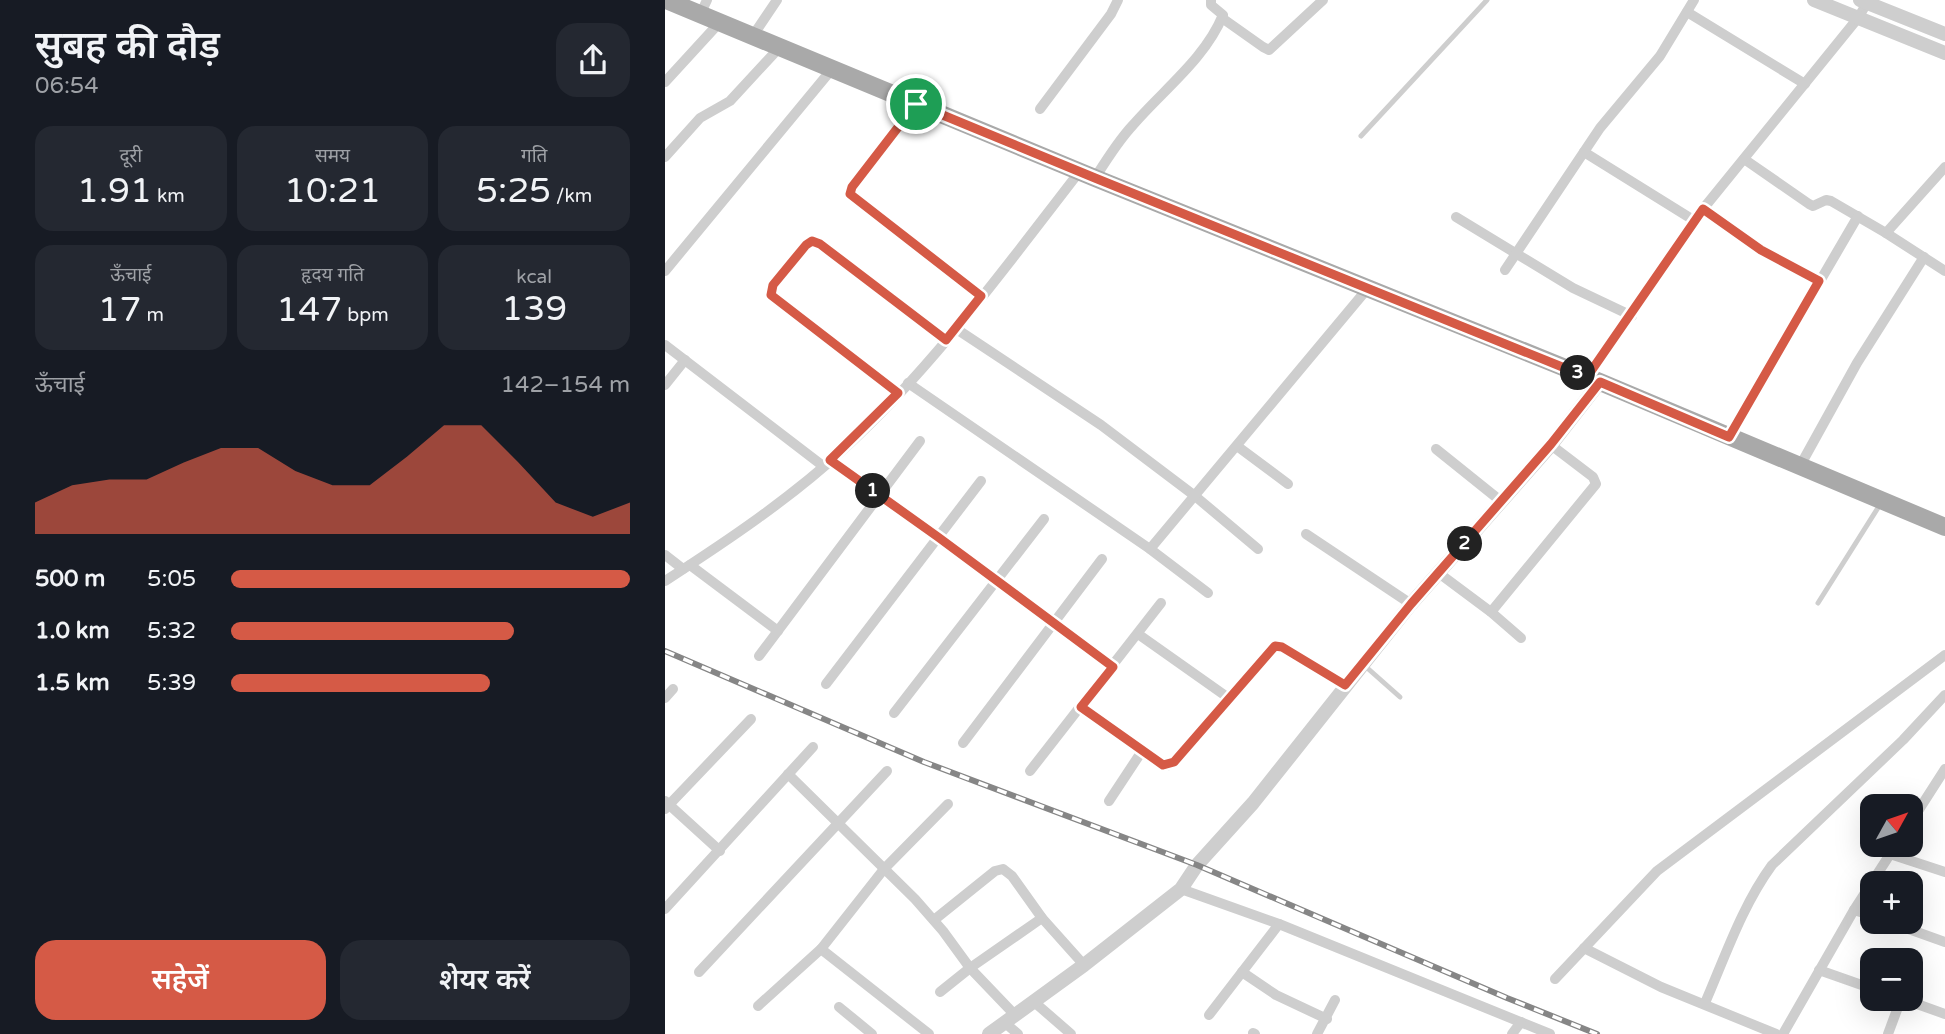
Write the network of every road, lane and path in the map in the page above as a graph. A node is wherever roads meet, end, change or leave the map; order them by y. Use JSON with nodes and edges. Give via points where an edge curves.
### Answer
{"nodes":[{"id":1,"x":666,"y":0,"type":"edge"},
{"id":2,"x":777,"y":0,"type":"edge"},
{"id":3,"x":1118,"y":0,"type":"edge"},
{"id":4,"x":1211,"y":0,"type":"edge"},
{"id":5,"x":1323,"y":0,"type":"edge"},
{"id":6,"x":1487,"y":0,"type":"edge"},
{"id":7,"x":1694,"y":0,"type":"edge"},
{"id":8,"x":1815,"y":0,"type":"edge"},
{"id":9,"x":1864,"y":1,"type":"edge"},
{"id":10,"x":703,"y":7,"type":"edge"},
{"id":11,"x":1687,"y":12,"type":"junction"},
{"id":12,"x":1222,"y":18,"type":"junction"},
{"id":13,"x":1858,"y":18,"type":"junction"},
{"id":14,"x":720,"y":22,"type":"junction"},
{"id":15,"x":1945,"y":34,"type":"edge"},
{"id":16,"x":752,"y":37,"type":"junction"},
{"id":17,"x":779,"y":48,"type":"junction"},
{"id":18,"x":1945,"y":53,"type":"edge"},
{"id":19,"x":831,"y":69,"type":"junction"},
{"id":20,"x":665,"y":82,"type":"edge"},
{"id":21,"x":1805,"y":84,"type":"junction"},
{"id":22,"x":916,"y":104,"type":"junction"},
{"id":23,"x":1040,"y":109,"type":"dead end"},
{"id":24,"x":1361,"y":136,"type":"dead end"},
{"id":25,"x":1584,"y":152,"type":"junction"},
{"id":26,"x":665,"y":157,"type":"edge"},
{"id":27,"x":1744,"y":159,"type":"junction"},
{"id":28,"x":1945,"y":167,"type":"edge"},
{"id":29,"x":1088,"y":175,"type":"junction"},
{"id":30,"x":1703,"y":209,"type":"junction"},
{"id":31,"x":1858,"y":216,"type":"junction"},
{"id":32,"x":1456,"y":217,"type":"dead end"},
{"id":33,"x":1695,"y":222,"type":"junction"},
{"id":34,"x":1886,"y":233,"type":"junction"},
{"id":35,"x":1517,"y":253,"type":"junction"},
{"id":36,"x":1924,"y":257,"type":"junction"},
{"id":37,"x":1505,"y":270,"type":"dead end"},
{"id":38,"x":665,"y":271,"type":"edge"},
{"id":39,"x":1945,"y":271,"type":"edge"},
{"id":40,"x":1819,"y":281,"type":"junction"},
{"id":41,"x":1368,"y":288,"type":"junction"},
{"id":42,"x":981,"y":296,"type":"junction"},
{"id":43,"x":1632,"y":316,"type":"junction"},
{"id":44,"x":955,"y":328,"type":"junction"},
{"id":45,"x":946,"y":340,"type":"junction"},
{"id":46,"x":665,"y":345,"type":"edge"},
{"id":47,"x":685,"y":360,"type":"junction"},
{"id":48,"x":1594,"y":380,"type":"junction"},
{"id":49,"x":908,"y":383,"type":"junction"},
{"id":50,"x":665,"y":385,"type":"edge"},
{"id":51,"x":898,"y":393,"type":"junction"},
{"id":52,"x":1729,"y":437,"type":"junction"},
{"id":53,"x":920,"y":441,"type":"dead end"},
{"id":54,"x":1551,"y":444,"type":"junction"},
{"id":55,"x":1237,"y":446,"type":"junction"},
{"id":56,"x":1436,"y":449,"type":"dead end"},
{"id":57,"x":826,"y":463,"type":"junction"},
{"id":58,"x":1800,"y":466,"type":"junction"},
{"id":59,"x":981,"y":481,"type":"dead end"},
{"id":60,"x":1287,"y":484,"type":"dead end"},
{"id":61,"x":880,"y":496,"type":"junction"},
{"id":62,"x":1195,"y":496,"type":"junction"},
{"id":63,"x":1883,"y":500,"type":"junction"},
{"id":64,"x":1502,"y":502,"type":"junction"},
{"id":65,"x":1044,"y":519,"type":"dead end"},
{"id":66,"x":1945,"y":527,"type":"edge"},
{"id":67,"x":1306,"y":534,"type":"dead end"},
{"id":68,"x":938,"y":537,"type":"junction"},
{"id":69,"x":1150,"y":549,"type":"junction"},
{"id":70,"x":1258,"y":550,"type":"dead end"},
{"id":71,"x":665,"y":555,"type":"edge"},
{"id":72,"x":1102,"y":559,"type":"dead end"},
{"id":73,"x":687,"y":567,"type":"junction"},
{"id":74,"x":1440,"y":574,"type":"junction"},
{"id":75,"x":665,"y":581,"type":"edge"},
{"id":76,"x":997,"y":581,"type":"junction"},
{"id":77,"x":1208,"y":593,"type":"dead end"},
{"id":78,"x":1161,"y":603,"type":"dead end"},
{"id":79,"x":1818,"y":603,"type":"dead end"},
{"id":80,"x":1411,"y":604,"type":"junction"},
{"id":81,"x":1491,"y":612,"type":"junction"},
{"id":82,"x":1055,"y":624,"type":"junction"},
{"id":83,"x":778,"y":631,"type":"junction"},
{"id":84,"x":1138,"y":634,"type":"junction"},
{"id":85,"x":1521,"y":638,"type":"dead end"},
{"id":86,"x":1945,"y":655,"type":"edge"},
{"id":87,"x":759,"y":656,"type":"dead end"},
{"id":88,"x":1362,"y":664,"type":"junction"},
{"id":89,"x":1113,"y":667,"type":"junction"},
{"id":90,"x":826,"y":684,"type":"dead end"},
{"id":91,"x":1345,"y":685,"type":"junction"},
{"id":92,"x":1945,"y":695,"type":"edge"},
{"id":93,"x":1399,"y":697,"type":"dead end"},
{"id":94,"x":1230,"y":699,"type":"junction"},
{"id":95,"x":1081,"y":707,"type":"junction"},
{"id":96,"x":894,"y":713,"type":"dead end"},
{"id":97,"x":751,"y":719,"type":"dead end"},
{"id":98,"x":963,"y":743,"type":"dead end"},
{"id":99,"x":813,"y":747,"type":"dead end"},
{"id":100,"x":1142,"y":751,"type":"junction"},
{"id":101,"x":1945,"y":769,"type":"edge"},
{"id":102,"x":887,"y":771,"type":"dead end"},
{"id":103,"x":1030,"y":771,"type":"dead end"},
{"id":104,"x":788,"y":774,"type":"junction"},
{"id":105,"x":1109,"y":801,"type":"dead end"},
{"id":106,"x":1923,"y":803,"type":"edge"},
{"id":107,"x":948,"y":804,"type":"dead end"},
{"id":108,"x":666,"y":805,"type":"edge"},
{"id":109,"x":838,"y":824,"type":"junction"},
{"id":110,"x":720,"y":851,"type":"junction"},
{"id":111,"x":1888,"y":858,"type":"edge"},
{"id":112,"x":1912,"y":858,"type":"edge"},
{"id":113,"x":884,"y":869,"type":"junction"},
{"id":114,"x":1945,"y":872,"type":"edge"},
{"id":115,"x":1181,"y":889,"type":"junction"},
{"id":116,"x":665,"y":909,"type":"edge"},
{"id":117,"x":1854,"y":910,"type":"junction"},
{"id":118,"x":1860,"y":912,"type":"edge"},
{"id":119,"x":1042,"y":918,"type":"junction"},
{"id":120,"x":934,"y":920,"type":"junction"},
{"id":121,"x":1279,"y":924,"type":"junction"},
{"id":122,"x":1923,"y":934,"type":"edge"},
{"id":123,"x":1945,"y":942,"type":"edge"},
{"id":124,"x":821,"y":948,"type":"junction"},
{"id":125,"x":1584,"y":948,"type":"junction"},
{"id":126,"x":1084,"y":965,"type":"junction"},
{"id":127,"x":970,"y":968,"type":"junction"},
{"id":128,"x":1819,"y":970,"type":"junction"},
{"id":129,"x":699,"y":972,"type":"dead end"},
{"id":130,"x":1242,"y":972,"type":"junction"},
{"id":131,"x":1555,"y":979,"type":"dead end"},
{"id":132,"x":1860,"y":984,"type":"edge"},
{"id":133,"x":940,"y":992,"type":"dead end"},
{"id":134,"x":1335,"y":1000,"type":"dead end"},
{"id":135,"x":1033,"y":1001,"type":"junction"},
{"id":136,"x":1705,"y":1003,"type":"junction"},
{"id":137,"x":758,"y":1006,"type":"dead end"},
{"id":138,"x":1923,"y":1006,"type":"edge"},
{"id":139,"x":839,"y":1007,"type":"dead end"},
{"id":140,"x":1897,"y":1011,"type":"edge"},
{"id":141,"x":1945,"y":1014,"type":"edge"},
{"id":142,"x":1209,"y":1015,"type":"dead end"},
{"id":143,"x":1009,"y":1018,"type":"junction"},
{"id":144,"x":1327,"y":1019,"type":"junction"},
{"id":145,"x":1521,"y":1022,"type":"junction"},
{"id":146,"x":872,"y":1034,"type":"edge"},
{"id":147,"x":929,"y":1034,"type":"edge"},
{"id":148,"x":989,"y":1034,"type":"edge"},
{"id":149,"x":1018,"y":1034,"type":"edge"},
{"id":150,"x":1071,"y":1034,"type":"edge"},
{"id":151,"x":1317,"y":1034,"type":"edge"},
{"id":152,"x":1512,"y":1034,"type":"edge"},
{"id":153,"x":1550,"y":1034,"type":"edge"},
{"id":154,"x":1776,"y":1034,"type":"edge"},
{"id":155,"x":1783,"y":1034,"type":"edge"},
{"id":156,"x":1888,"y":1034,"type":"edge"}],
"edges":[{"from":1,"to":10,"type":"main road"},
{"from":2,"to":16,"type":"street"},
{"from":3,"to":23,"type":"street"},
{"from":4,"to":12,"type":"street"},
{"from":5,"to":12,"type":"street","via":[[1269,50]]},
{"from":6,"to":24,"type":"lane"},
{"from":7,"to":11,"type":"street"},
{"from":8,"to":13,"type":"street"},
{"from":9,"to":13,"type":"street"},
{"from":9,"to":15,"type":"street"},
{"from":10,"to":14,"type":"main road"},
{"from":11,"to":21,"type":"street"},
{"from":11,"to":25,"type":"street","via":[[1660,56]]},
{"from":12,"to":29,"type":"street","via":[[1211,40]]},
{"from":13,"to":18,"type":"street"},
{"from":13,"to":21,"type":"street"},
{"from":14,"to":16,"type":"main road"},
{"from":14,"to":20,"type":"street"},
{"from":16,"to":17,"type":"main road"},
{"from":17,"to":19,"type":"main road"},
{"from":17,"to":26,"type":"street","via":[[730,101],[700,118]]},
{"from":19,"to":22,"type":"main road"},
{"from":19,"to":38,"type":"street"},
{"from":21,"to":27,"type":"street"},
{"from":22,"to":29,"type":"main road"},
{"from":22,"to":42,"type":"street","via":[[850,194]]},
{"from":25,"to":33,"type":"street"},
{"from":25,"to":35,"type":"street"},
{"from":27,"to":30,"type":"street"},
{"from":27,"to":31,"type":"street","via":[[1809,204],[1828,200]]},
{"from":28,"to":34,"type":"street"},
{"from":29,"to":41,"type":"main road"},
{"from":29,"to":42,"type":"street"},
{"from":30,"to":33,"type":"street"},
{"from":30,"to":40,"type":"street","via":[[1761,250]]},
{"from":31,"to":34,"type":"street"},
{"from":31,"to":40,"type":"street"},
{"from":32,"to":35,"type":"street"},
{"from":33,"to":43,"type":"street"},
{"from":34,"to":36,"type":"street"},
{"from":35,"to":37,"type":"street"},
{"from":35,"to":43,"type":"street","via":[[1573,288]]},
{"from":36,"to":39,"type":"street"},
{"from":36,"to":58,"type":"street","via":[[1857,363]]},
{"from":40,"to":52,"type":"street"},
{"from":41,"to":48,"type":"main road"},
{"from":41,"to":55,"type":"street"},
{"from":42,"to":44,"type":"street"},
{"from":43,"to":48,"type":"street"},
{"from":44,"to":45,"type":"street"},
{"from":44,"to":62,"type":"street","via":[[1101,425]]},
{"from":45,"to":49,"type":"street"},
{"from":45,"to":51,"type":"street","via":[[820,244],[812,241],[806,245],[773,285],[771,295]]},
{"from":46,"to":47,"type":"street"},
{"from":47,"to":50,"type":"street"},
{"from":47,"to":57,"type":"street"},
{"from":48,"to":52,"type":"main road"},
{"from":48,"to":54,"type":"street"},
{"from":49,"to":51,"type":"street"},
{"from":49,"to":69,"type":"street"},
{"from":51,"to":57,"type":"street"},
{"from":52,"to":58,"type":"main road"},
{"from":53,"to":61,"type":"street"},
{"from":54,"to":64,"type":"street"},
{"from":54,"to":81,"type":"street","via":[[1596,484]]},
{"from":55,"to":60,"type":"street"},
{"from":55,"to":62,"type":"street"},
{"from":56,"to":64,"type":"street"},
{"from":57,"to":61,"type":"street"},
{"from":57,"to":73,"type":"street"},
{"from":58,"to":63,"type":"main road"},
{"from":59,"to":68,"type":"street"},
{"from":61,"to":68,"type":"street"},
{"from":61,"to":83,"type":"street"},
{"from":62,"to":69,"type":"street"},
{"from":62,"to":70,"type":"street"},
{"from":63,"to":66,"type":"main road"},
{"from":63,"to":79,"type":"lane"},
{"from":64,"to":74,"type":"street"},
{"from":65,"to":76,"type":"street"},
{"from":67,"to":80,"type":"street"},
{"from":68,"to":76,"type":"street"},
{"from":68,"to":90,"type":"street"},
{"from":69,"to":77,"type":"street"},
{"from":71,"to":73,"type":"street"},
{"from":72,"to":82,"type":"street"},
{"from":73,"to":75,"type":"street"},
{"from":73,"to":83,"type":"street"},
{"from":74,"to":80,"type":"street"},
{"from":74,"to":81,"type":"street"},
{"from":76,"to":82,"type":"street"},
{"from":76,"to":96,"type":"street"},
{"from":78,"to":84,"type":"street"},
{"from":80,"to":88,"type":"street"},
{"from":81,"to":85,"type":"street"},
{"from":82,"to":89,"type":"street"},
{"from":82,"to":98,"type":"street"},
{"from":83,"to":87,"type":"street"},
{"from":84,"to":89,"type":"street"},
{"from":84,"to":94,"type":"street"},
{"from":86,"to":125,"type":"street","via":[[1657,871]]},
{"from":88,"to":91,"type":"street"},
{"from":88,"to":93,"type":"lane"},
{"from":89,"to":95,"type":"street"},
{"from":91,"to":94,"type":"street","via":[[1275,646]]},
{"from":91,"to":115,"type":"street"},
{"from":92,"to":136,"type":"street","via":[[1772,865],[1744,914]]},
{"from":94,"to":100,"type":"street","via":[[1170,765],[1160,764]]},
{"from":95,"to":100,"type":"street"},
{"from":95,"to":103,"type":"street"},
{"from":97,"to":108,"type":"street"},
{"from":99,"to":104,"type":"street"},
{"from":100,"to":105,"type":"street"},
{"from":101,"to":106,"type":"street"},
{"from":102,"to":109,"type":"street"},
{"from":104,"to":109,"type":"street"},
{"from":104,"to":110,"type":"street"},
{"from":107,"to":113,"type":"street"},
{"from":108,"to":110,"type":"street"},
{"from":109,"to":113,"type":"street"},
{"from":109,"to":129,"type":"street"},
{"from":110,"to":116,"type":"street"},
{"from":111,"to":117,"type":"street"},
{"from":112,"to":114,"type":"street"},
{"from":113,"to":120,"type":"street"},
{"from":113,"to":124,"type":"street"},
{"from":115,"to":121,"type":"street"},
{"from":115,"to":126,"type":"street"},
{"from":117,"to":118,"type":"street"},
{"from":117,"to":128,"type":"street"},
{"from":119,"to":120,"type":"street","via":[[1012,876],[999,869]]},
{"from":119,"to":126,"type":"street"},
{"from":119,"to":127,"type":"street"},
{"from":120,"to":127,"type":"street"},
{"from":121,"to":130,"type":"street"},
{"from":121,"to":145,"type":"street"},
{"from":122,"to":123,"type":"street"},
{"from":124,"to":137,"type":"street"},
{"from":124,"to":147,"type":"street"},
{"from":125,"to":131,"type":"street"},
{"from":125,"to":136,"type":"street","via":[[1661,987]]},
{"from":126,"to":135,"type":"street"},
{"from":127,"to":133,"type":"street"},
{"from":127,"to":143,"type":"street"},
{"from":128,"to":132,"type":"street"},
{"from":128,"to":155,"type":"street"},
{"from":130,"to":142,"type":"street"},
{"from":130,"to":144,"type":"street","via":[[1276,995]]},
{"from":134,"to":144,"type":"street"},
{"from":135,"to":143,"type":"street"},
{"from":135,"to":150,"type":"street"},
{"from":136,"to":154,"type":"street"},
{"from":138,"to":141,"type":"street"},
{"from":139,"to":146,"type":"street"},
{"from":140,"to":156,"type":"street"},
{"from":143,"to":148,"type":"street"},
{"from":143,"to":149,"type":"street"},
{"from":144,"to":151,"type":"street"},
{"from":145,"to":152,"type":"street"},
{"from":145,"to":153,"type":"street"}]}
